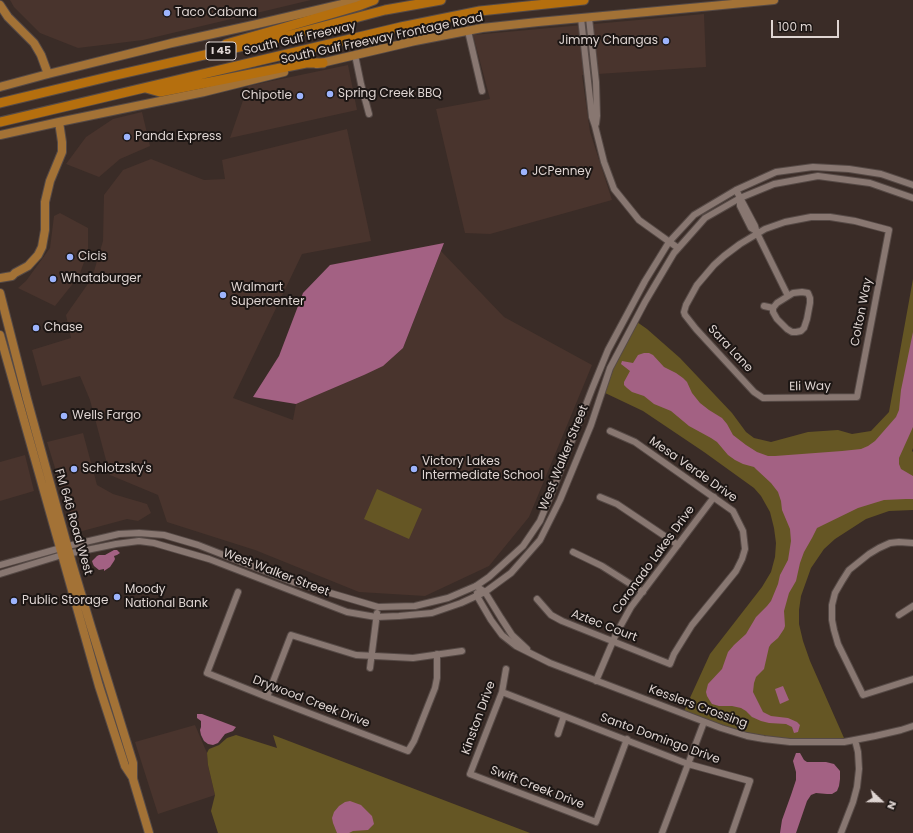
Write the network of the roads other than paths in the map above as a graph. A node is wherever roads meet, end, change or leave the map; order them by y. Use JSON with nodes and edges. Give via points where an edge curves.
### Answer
{"nodes":[{"id":1,"x":359,"y":0,"type":"edge"},
{"id":2,"x":374,"y":0,"type":"edge"},
{"id":3,"x":441,"y":0,"type":"edge"},
{"id":4,"x":584,"y":0,"type":"edge"},
{"id":5,"x":774,"y":0,"type":"edge"},
{"id":6,"x":0,"y":5,"type":"edge"},
{"id":7,"x":585,"y":18,"type":"junction"},
{"id":8,"x":468,"y":31,"type":"junction"},
{"id":9,"x":356,"y":55,"type":"junction"},
{"id":10,"x":323,"y":63,"type":"junction"},
{"id":11,"x":152,"y":67,"type":"junction"},
{"id":12,"x":48,"y":74,"type":"junction"},
{"id":13,"x":0,"y":87,"type":"edge"},
{"id":14,"x":145,"y":88,"type":"junction"},
{"id":15,"x":482,"y":91,"type":"dead end"},
{"id":16,"x":0,"y":103,"type":"edge"},
{"id":17,"x":369,"y":114,"type":"dead end"},
{"id":18,"x":0,"y":122,"type":"edge"},
{"id":19,"x":59,"y":122,"type":"junction"},
{"id":20,"x":0,"y":135,"type":"edge"},
{"id":21,"x":881,"y":174,"type":"junction"},
{"id":22,"x":870,"y":182,"type":"junction"},
{"id":23,"x":913,"y":185,"type":"edge"},
{"id":24,"x":736,"y":190,"type":"junction"},
{"id":25,"x":740,"y":198,"type":"junction"},
{"id":26,"x":913,"y":198,"type":"edge"},
{"id":27,"x":757,"y":232,"type":"junction"},
{"id":28,"x":669,"y":242,"type":"junction"},
{"id":29,"x":678,"y":248,"type":"junction"},
{"id":30,"x":15,"y":273,"type":"junction"},
{"id":31,"x":0,"y":274,"type":"edge"},
{"id":32,"x":0,"y":278,"type":"edge"},
{"id":33,"x":0,"y":293,"type":"edge"},
{"id":34,"x":788,"y":296,"type":"junction"},
{"id":35,"x":1,"y":302,"type":"edge"},
{"id":36,"x":764,"y":306,"type":"dead end"},
{"id":37,"x":773,"y":308,"type":"junction"},
{"id":38,"x":0,"y":335,"type":"edge"},
{"id":39,"x":857,"y":397,"type":"joint"},
{"id":40,"x":763,"y":398,"type":"joint"},
{"id":41,"x":610,"y":431,"type":"dead end"},
{"id":42,"x":600,"y":497,"type":"dead end"},
{"id":43,"x":714,"y":497,"type":"junction"},
{"id":44,"x":913,"y":543,"type":"edge"},
{"id":45,"x":678,"y":545,"type":"junction"},
{"id":46,"x":65,"y":550,"type":"junction"},
{"id":47,"x":572,"y":552,"type":"dead end"},
{"id":48,"x":0,"y":565,"type":"edge"},
{"id":49,"x":0,"y":574,"type":"edge"},
{"id":50,"x":476,"y":586,"type":"junction"},
{"id":51,"x":238,"y":592,"type":"dead end"},
{"id":52,"x":485,"y":592,"type":"junction"},
{"id":53,"x":642,"y":592,"type":"junction"},
{"id":54,"x":477,"y":596,"type":"junction"},
{"id":55,"x":537,"y":599,"type":"dead end"},
{"id":56,"x":913,"y":606,"type":"edge"},
{"id":57,"x":378,"y":607,"type":"junction"},
{"id":58,"x":898,"y":615,"type":"dead end"},
{"id":59,"x":376,"y":617,"type":"junction"},
{"id":60,"x":613,"y":641,"type":"junction"},
{"id":61,"x":462,"y":651,"type":"dead end"},
{"id":62,"x":531,"y":653,"type":"junction"},
{"id":63,"x":437,"y":654,"type":"junction"},
{"id":64,"x":372,"y":656,"type":"junction"},
{"id":65,"x":670,"y":664,"type":"joint"},
{"id":66,"x":370,"y":668,"type":"dead end"},
{"id":67,"x":506,"y":669,"type":"dead end"},
{"id":68,"x":913,"y":679,"type":"edge"},
{"id":69,"x":596,"y":681,"type":"junction"},
{"id":70,"x":502,"y":692,"type":"junction"},
{"id":71,"x":267,"y":697,"type":"junction"},
{"id":72,"x":564,"y":716,"type":"junction"},
{"id":73,"x":704,"y":722,"type":"junction"},
{"id":74,"x":913,"y":726,"type":"edge"},
{"id":75,"x":558,"y":734,"type":"dead end"},
{"id":76,"x":627,"y":739,"type":"junction"},
{"id":77,"x":855,"y":740,"type":"junction"},
{"id":78,"x":688,"y":764,"type":"junction"},
{"id":79,"x":470,"y":774,"type":"joint"},
{"id":80,"x":149,"y":833,"type":"edge"},
{"id":81,"x":662,"y":833,"type":"edge"},
{"id":82,"x":732,"y":833,"type":"edge"},
{"id":83,"x":841,"y":833,"type":"edge"}],
"edges":[{"from":1,"to":12,"type":"main road"},
{"from":2,"to":11,"type":"highway","via":[[198,51]]},
{"from":3,"to":11,"type":"highway","name":"South Gulf Freeway","number":"I 45","via":[[385,10],[279,38]]},
{"from":4,"to":14,"type":"highway","name":"South Gulf Freeway","number":"I 45","via":[[480,11]]},
{"from":5,"to":7,"type":"main road","name":"South Gulf Freeway Frontage Road"},
{"from":6,"to":12,"type":"main road","via":[[8,17],[34,43]]},
{"from":7,"to":8,"type":"main road","name":"South Gulf Freeway Frontage Road"},
{"from":7,"to":28,"type":"street","via":[[592,117],[614,189],[639,220]]},
{"from":8,"to":9,"type":"main road","name":"South Gulf Freeway Frontage Road"},
{"from":8,"to":15,"type":"street"},
{"from":9,"to":10,"type":"main road","name":"South Gulf Freeway Frontage Road"},
{"from":9,"to":17,"type":"street"},
{"from":10,"to":14,"type":"highway","via":[[306,62],[160,92]]},
{"from":10,"to":19,"type":"main road","name":"South Gulf Freeway Frontage Road","via":[[204,92]]},
{"from":11,"to":16,"type":"highway","name":"South Gulf Freeway","number":"I 45"},
{"from":12,"to":13,"type":"main road"},
{"from":14,"to":18,"type":"highway","name":"South Gulf Freeway","number":"I 45"},
{"from":19,"to":20,"type":"main road","name":"South Gulf Freeway Frontage Road"},
{"from":19,"to":30,"type":"main road","via":[[62,152],[50,181],[45,202],[42,247],[28,266]]},
{"from":21,"to":22,"type":"street"},
{"from":21,"to":23,"type":"street","name":"West Walker Street"},
{"from":21,"to":24,"type":"street","name":"West Walker Street","via":[[812,167],[776,172]]},
{"from":22,"to":25,"type":"street","name":"West Walker Street","via":[[818,176],[774,184]]},
{"from":22,"to":26,"type":"street","name":"West Walker Street"},
{"from":24,"to":25,"type":"street"},
{"from":24,"to":28,"type":"street","name":"West Walker Street","via":[[694,215]]},
{"from":25,"to":27,"type":"street"},
{"from":25,"to":29,"type":"street","name":"West Walker Street","via":[[706,218]]},
{"from":27,"to":34,"type":"street"},
{"from":27,"to":39,"type":"street","name":"Colton Way","via":[[785,222],[811,217],[855,221],[889,230]]},
{"from":27,"to":40,"type":"street","name":"Sara Lane","via":[[714,265],[694,290],[684,312],[698,332],[754,392]]},
{"from":28,"to":29,"type":"street"},
{"from":28,"to":50,"type":"street","name":"West Walker Street","via":[[608,350],[540,521],[523,546]]},
{"from":29,"to":52,"type":"street","name":"West Walker Street","via":[[645,302],[610,368],[591,425],[560,500],[540,540],[511,573]]},
{"from":30,"to":31,"type":"main road","via":[[11,271]]},
{"from":30,"to":32,"type":"main road"},
{"from":33,"to":35,"type":"main road","name":"FM 646 Road West"},
{"from":34,"to":37,"type":"street"},
{"from":34,"to":37,"type":"street","via":[[809,290],[810,308],[806,324],[801,331],[792,332],[787,329],[774,315]]},
{"from":35,"to":46,"type":"main road","name":"FM 646 Road West"},
{"from":36,"to":37,"type":"street"},
{"from":38,"to":46,"type":"main road","name":"FM 646 Road West"},
{"from":39,"to":40,"type":"street","name":"Eli Way"},
{"from":41,"to":43,"type":"street","name":"Mesa Verde Drive","via":[[635,442]]},
{"from":42,"to":45,"type":"street","via":[[617,504]]},
{"from":43,"to":45,"type":"street","name":"Coronado Lakes Drive"},
{"from":43,"to":65,"type":"street","name":"Mesa Verde Drive","via":[[733,511],[743,531],[746,549],[736,571],[692,625]]},
{"from":44,"to":68,"type":"street","via":[[890,543],[874,551],[849,570],[835,593],[832,605],[832,620],[838,644],[864,695]]},
{"from":45,"to":53,"type":"street","name":"Coronado Lakes Drive"},
{"from":46,"to":48,"type":"street","name":"West Walker Street"},
{"from":46,"to":49,"type":"street","name":"West Walker Street"},
{"from":46,"to":57,"type":"street","name":"West Walker Street","via":[[119,534],[164,535],[198,545],[293,582]]},
{"from":46,"to":59,"type":"street","name":"West Walker Street","via":[[140,541],[154,543],[209,559],[347,612]]},
{"from":46,"to":80,"type":"main road","name":"FM 646 Road West","via":[[95,672],[117,744],[133,779]]},
{"from":47,"to":53,"type":"street","via":[[602,566]]},
{"from":50,"to":52,"type":"street","name":"Kesslers Crossing"},
{"from":50,"to":54,"type":"street","name":"Kesslers Crossing"},
{"from":50,"to":57,"type":"street","name":"West Walker Street","via":[[448,598],[415,606]]},
{"from":51,"to":71,"type":"street","name":"Drywood Creek Drive","via":[[207,673]]},
{"from":52,"to":54,"type":"street","name":"West Walker Street"},
{"from":52,"to":62,"type":"street","name":"Kesslers Crossing","via":[[512,635]]},
{"from":53,"to":60,"type":"street","name":"Coronado Lakes Drive"},
{"from":54,"to":59,"type":"street","name":"West Walker Street","via":[[432,613]]},
{"from":54,"to":62,"type":"street","name":"Kesslers Crossing","via":[[502,635]]},
{"from":55,"to":60,"type":"street","name":"Aztec Court","via":[[551,615]]},
{"from":56,"to":58,"type":"street"},
{"from":57,"to":59,"type":"street"},
{"from":59,"to":64,"type":"street"},
{"from":60,"to":65,"type":"street","name":"Aztec Court"},
{"from":60,"to":69,"type":"street","name":"Coronado Lakes Drive"},
{"from":61,"to":63,"type":"street"},
{"from":62,"to":69,"type":"street","name":"Kesslers Crossing"},
{"from":63,"to":64,"type":"street","via":[[413,658]]},
{"from":63,"to":71,"type":"street","name":"Drywood Creek Drive","via":[[435,688],[408,751]]},
{"from":64,"to":66,"type":"street"},
{"from":64,"to":71,"type":"street","via":[[356,655],[291,635]]},
{"from":67,"to":70,"type":"street","name":"Kinston Drive"},
{"from":69,"to":73,"type":"street","name":"Kesslers Crossing"},
{"from":70,"to":72,"type":"street","name":"Santo Domingo Drive"},
{"from":70,"to":79,"type":"street","name":"Kinston Drive"},
{"from":72,"to":75,"type":"street"},
{"from":72,"to":76,"type":"street","name":"Santo Domingo Drive"},
{"from":73,"to":77,"type":"street","name":"Kesslers Crossing","via":[[747,736],[770,740]]},
{"from":73,"to":78,"type":"street"},
{"from":74,"to":77,"type":"street","name":"Kesslers Crossing"},
{"from":76,"to":78,"type":"street","name":"Santo Domingo Drive"},
{"from":76,"to":79,"type":"street","name":"Swift Creek Drive","via":[[596,822]]},
{"from":77,"to":83,"type":"street","via":[[860,769],[857,787]]},
{"from":78,"to":81,"type":"street"},
{"from":78,"to":82,"type":"street","name":"Santo Domingo Drive","via":[[750,781]]}]}
